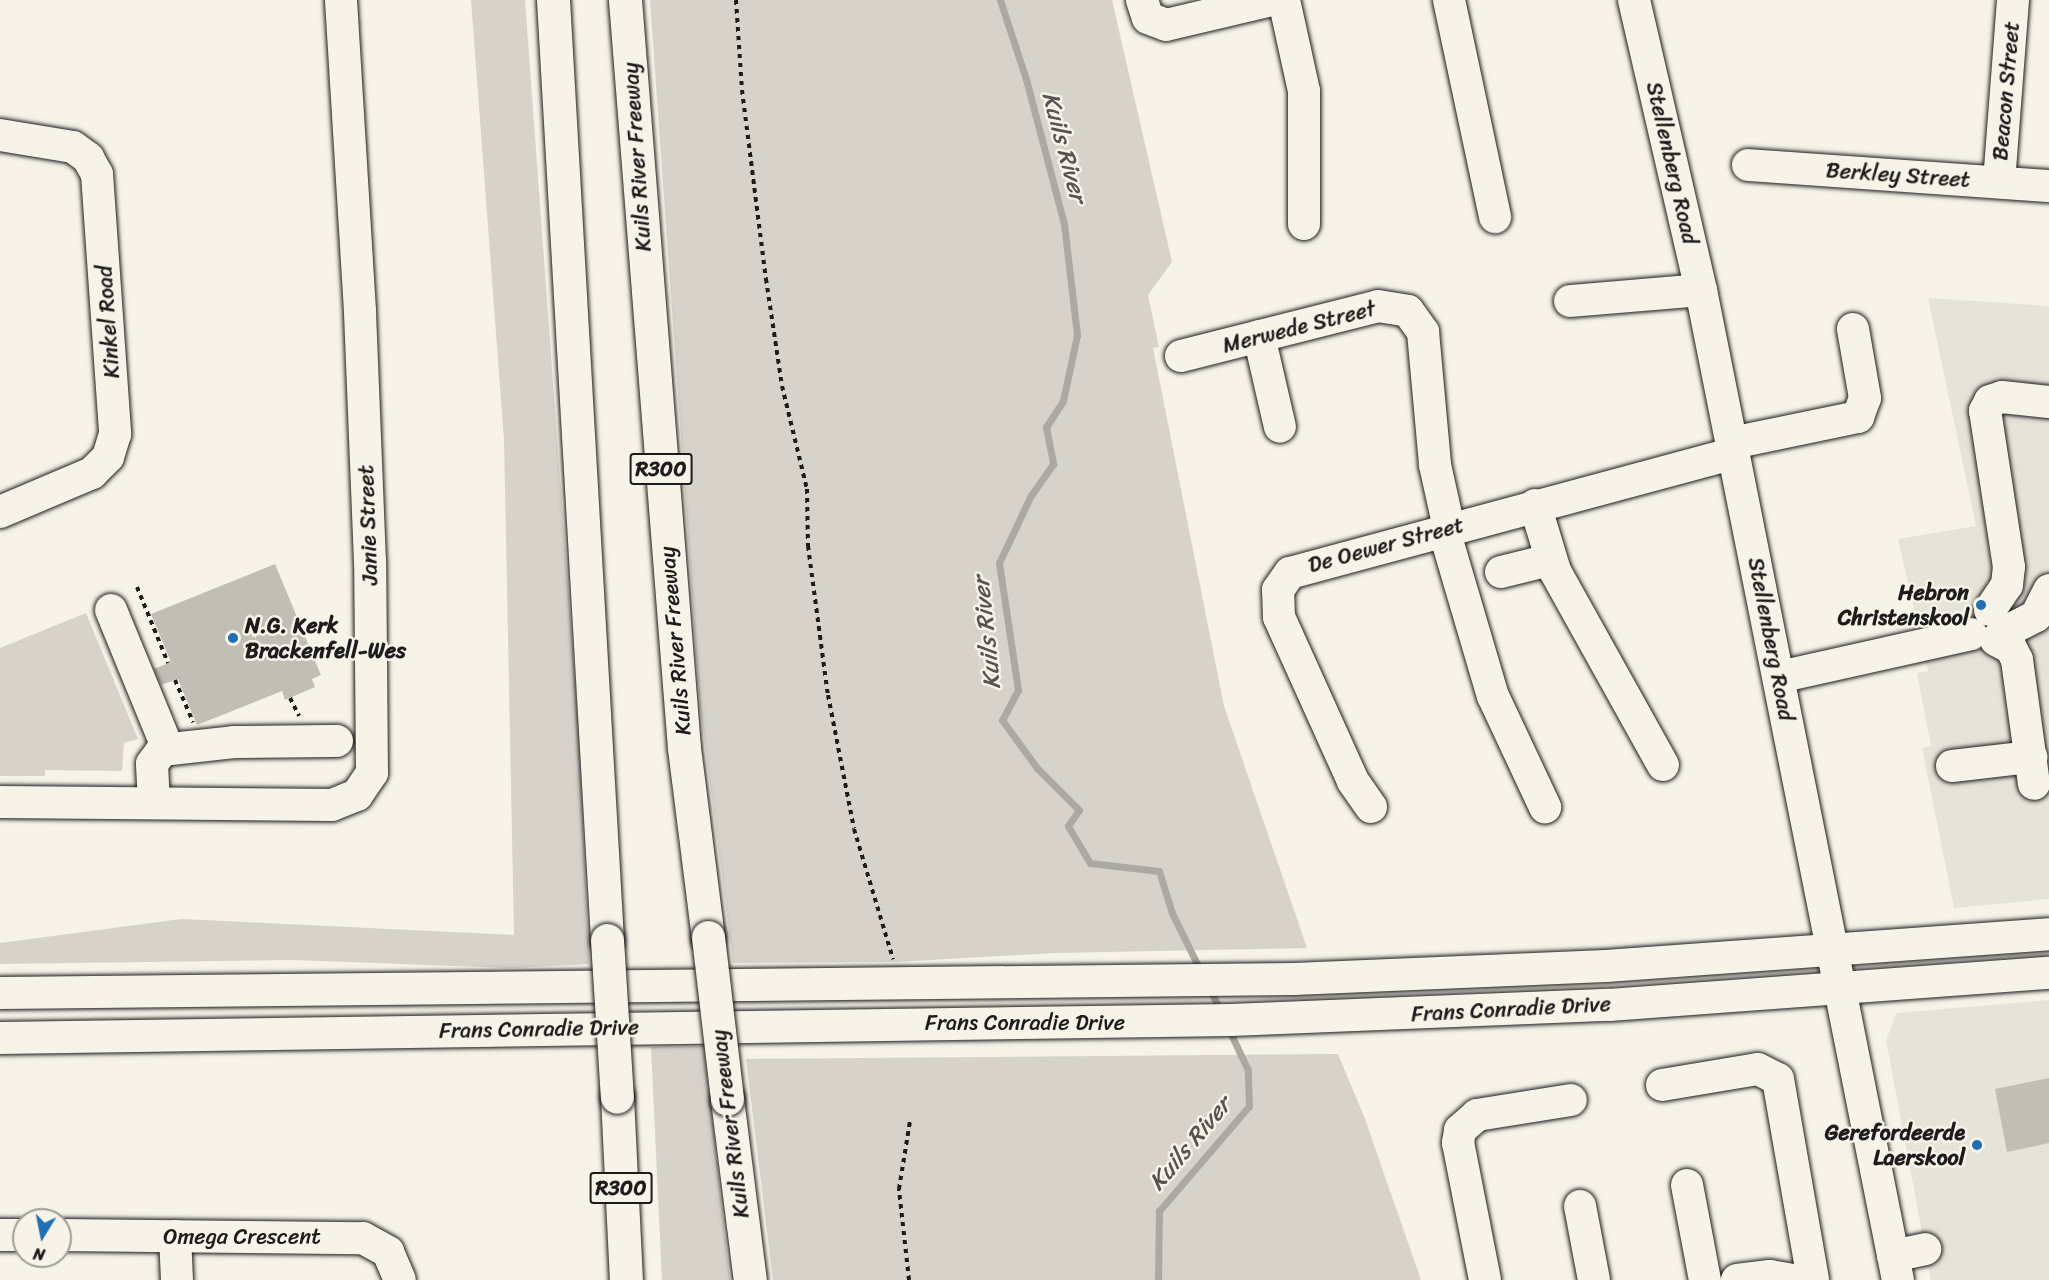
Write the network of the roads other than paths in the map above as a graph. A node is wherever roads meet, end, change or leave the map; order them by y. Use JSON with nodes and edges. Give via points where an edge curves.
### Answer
{"nodes":[{"id":1,"x":341,"y":0,"type":"edge"},
{"id":2,"x":553,"y":0,"type":"edge"},
{"id":3,"x":625,"y":0,"type":"edge"},
{"id":4,"x":1142,"y":0,"type":"edge"},
{"id":5,"x":1272,"y":0,"type":"edge"},
{"id":6,"x":1284,"y":0,"type":"edge"},
{"id":7,"x":1449,"y":0,"type":"edge"},
{"id":8,"x":1634,"y":0,"type":"edge"},
{"id":9,"x":2013,"y":0,"type":"edge"},
{"id":10,"x":0,"y":135,"type":"edge"},
{"id":11,"x":1748,"y":165,"type":"dead end"},
{"id":12,"x":1999,"y":182,"type":"junction"},
{"id":13,"x":2049,"y":186,"type":"edge"},
{"id":14,"x":1495,"y":217,"type":"dead end"},
{"id":15,"x":1304,"y":224,"type":"dead end"},
{"id":16,"x":1701,"y":290,"type":"junction"},
{"id":17,"x":1570,"y":301,"type":"dead end"},
{"id":18,"x":1852,"y":329,"type":"dead end"},
{"id":19,"x":1259,"y":336,"type":"junction"},
{"id":20,"x":1181,"y":356,"type":"dead end"},
{"id":21,"x":2049,"y":402,"type":"edge"},
{"id":22,"x":1280,"y":427,"type":"dead end"},
{"id":23,"x":1733,"y":448,"type":"junction"},
{"id":24,"x":1535,"y":506,"type":"junction"},
{"id":25,"x":0,"y":512,"type":"edge"},
{"id":26,"x":1446,"y":529,"type":"junction"},
{"id":27,"x":1550,"y":560,"type":"junction"},
{"id":28,"x":1501,"y":572,"type":"dead end"},
{"id":29,"x":2049,"y":590,"type":"edge"},
{"id":30,"x":111,"y":610,"type":"dead end"},
{"id":31,"x":1990,"y":629,"type":"junction"},
{"id":32,"x":1779,"y":677,"type":"junction"},
{"id":33,"x":337,"y":741,"type":"dead end"},
{"id":34,"x":168,"y":749,"type":"junction"},
{"id":35,"x":1663,"y":765,"type":"dead end"},
{"id":36,"x":1952,"y":766,"type":"dead end"},
{"id":37,"x":0,"y":802,"type":"edge"},
{"id":38,"x":154,"y":804,"type":"junction"},
{"id":39,"x":1371,"y":807,"type":"dead end"},
{"id":40,"x":1545,"y":807,"type":"dead end"},
{"id":41,"x":2049,"y":934,"type":"edge"},
{"id":42,"x":1832,"y":949,"type":"junction"},
{"id":43,"x":2049,"y":973,"type":"edge"},
{"id":44,"x":1839,"y":990,"type":"junction"},
{"id":45,"x":0,"y":993,"type":"edge"},
{"id":46,"x":0,"y":1038,"type":"edge"},
{"id":47,"x":1662,"y":1085,"type":"dead end"},
{"id":48,"x":1571,"y":1100,"type":"dead end"},
{"id":49,"x":1688,"y":1185,"type":"dead end"},
{"id":50,"x":1580,"y":1206,"type":"dead end"},
{"id":51,"x":72,"y":1235,"type":"edge"},
{"id":52,"x":175,"y":1236,"type":"junction"},
{"id":53,"x":1925,"y":1249,"type":"dead end"},
{"id":54,"x":1895,"y":1268,"type":"edge"},
{"id":55,"x":177,"y":1280,"type":"edge"},
{"id":56,"x":400,"y":1280,"type":"edge"},
{"id":57,"x":626,"y":1280,"type":"edge"},
{"id":58,"x":750,"y":1280,"type":"edge"},
{"id":59,"x":1485,"y":1280,"type":"edge"},
{"id":60,"x":1594,"y":1280,"type":"edge"},
{"id":61,"x":1704,"y":1280,"type":"edge"},
{"id":62,"x":1737,"y":1280,"type":"edge"},
{"id":63,"x":1792,"y":1280,"type":"edge"},
{"id":64,"x":1813,"y":1280,"type":"edge"}],
"edges":[{"from":1,"to":38,"type":"street","name":"Janie Street","via":[[360,311],[374,764],[363,789],[349,800],[332,805]]},
{"from":2,"to":57,"type":"highway","number":"R300","bridge":true},
{"from":3,"to":58,"type":"highway","name":"Kuils River Freeway","number":"R300","bridge":true,"via":[[684,748]]},
{"from":4,"to":5,"type":"street","via":[[1148,18],[1166,25]]},
{"from":6,"to":15,"type":"street","via":[[1304,90]]},
{"from":7,"to":14,"type":"street"},
{"from":8,"to":16,"type":"street","name":"Stellenberg Road"},
{"from":9,"to":12,"type":"street","name":"Beacon Street"},
{"from":10,"to":25,"type":"street","name":"Kinkel Road","via":[[73,147],[88,158],[97,174],[115,434],[108,457],[92,473]]},
{"from":11,"to":12,"type":"street","name":"Berkley Street"},
{"from":12,"to":13,"type":"street","name":"Berkley Street"},
{"from":16,"to":17,"type":"street"},
{"from":16,"to":23,"type":"street","name":"Stellenberg Road"},
{"from":18,"to":23,"type":"street","name":"De Oewer Street","via":[[1865,398],[1858,417]]},
{"from":19,"to":20,"type":"street","name":"Merwede Street"},
{"from":19,"to":22,"type":"street"},
{"from":19,"to":26,"type":"street","name":"Merwede Street","via":[[1378,306],[1395,306],[1413,315],[1424,340],[1435,465]]},
{"from":21,"to":31,"type":"street","via":[[2002,397],[1990,401],[1985,408],[2009,567],[2007,585]]},
{"from":23,"to":24,"type":"street","name":"De Oewer Street"},
{"from":23,"to":32,"type":"street","name":"Stellenberg Road"},
{"from":24,"to":26,"type":"street","name":"De Oewer Street"},
{"from":24,"to":27,"type":"street"},
{"from":26,"to":39,"type":"street","name":"De Oewer Street","via":[[1295,569],[1278,590],[1279,616],[1353,781]]},
{"from":26,"to":40,"type":"street","via":[[1493,696]]},
{"from":27,"to":28,"type":"street"},
{"from":27,"to":35,"type":"street"},
{"from":29,"to":31,"type":"street","via":[[2036,616]]},
{"from":30,"to":34,"type":"street"},
{"from":31,"to":32,"type":"street"},
{"from":31,"to":36,"type":"street","via":[[2011,648],[2017,660],[2033,770]]},
{"from":32,"to":42,"type":"street","name":"Stellenberg Road"},
{"from":33,"to":34,"type":"street"},
{"from":34,"to":38,"type":"street","via":[[157,754],[153,764]]},
{"from":37,"to":38,"type":"street","name":"Janie Street"},
{"from":41,"to":42,"type":"street","name":"Frans Conradie Drive"},
{"from":42,"to":44,"type":"street","name":"Stellenberg Road"},
{"from":42,"to":45,"type":"street","name":"Frans Conradie Drive","via":[[1606,966],[1264,980]]},
{"from":43,"to":44,"type":"street","name":"Frans Conradie Drive"},
{"from":44,"to":46,"type":"street","name":"Frans Conradie Drive","via":[[1276,1019]]},
{"from":44,"to":54,"type":"street","name":"Stellenberg Road"},
{"from":47,"to":64,"type":"street","via":[[1752,1070],[1770,1072],[1778,1079]]},
{"from":48,"to":59,"type":"street","via":[[1477,1115],[1460,1130],[1458,1143]]},
{"from":49,"to":61,"type":"street"},
{"from":50,"to":60,"type":"street"},
{"from":51,"to":52,"type":"street","name":"Omega Crescent"},
{"from":52,"to":55,"type":"street"},
{"from":52,"to":56,"type":"street","name":"Omega Crescent","via":[[363,1238],[388,1252]]},
{"from":53,"to":54,"type":"street"},
{"from":62,"to":63,"type":"street","via":[[1777,1276]]}]}
